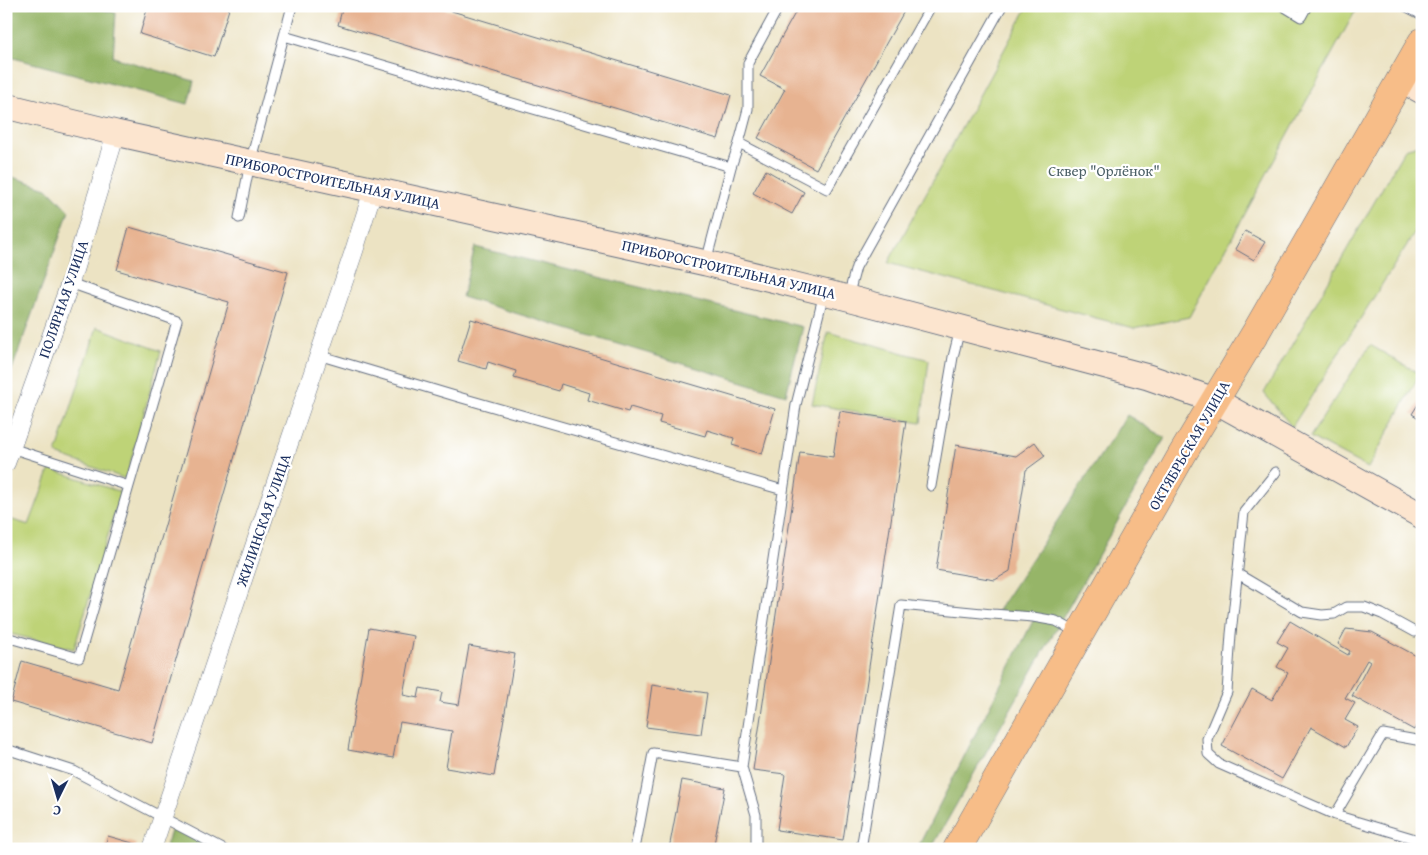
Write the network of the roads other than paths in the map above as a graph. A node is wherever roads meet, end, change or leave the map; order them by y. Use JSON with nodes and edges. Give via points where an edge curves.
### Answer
{"nodes":[{"id":1,"x":292,"y":6,"type":"edge"},
{"id":2,"x":779,"y":6,"type":"edge"},
{"id":3,"x":932,"y":6,"type":"edge"},
{"id":4,"x":1002,"y":6,"type":"edge"},
{"id":5,"x":1283,"y":6,"type":"edge"},
{"id":6,"x":1307,"y":6,"type":"edge"},
{"id":7,"x":1406,"y":6,"type":"edge"},
{"id":8,"x":1422,"y":15,"type":"edge"},
{"id":9,"x":284,"y":36,"type":"junction"},
{"id":10,"x":1422,"y":42,"type":"edge"},
{"id":11,"x":1411,"y":85,"type":"edge"},
{"id":12,"x":6,"y":106,"type":"edge"},
{"id":13,"x":116,"y":133,"type":"junction"},
{"id":14,"x":739,"y":143,"type":"junction"},
{"id":15,"x":250,"y":163,"type":"junction"},
{"id":16,"x":731,"y":166,"type":"junction"},
{"id":17,"x":373,"y":190,"type":"junction"},
{"id":18,"x":239,"y":218,"type":"dead end"},
{"id":19,"x":706,"y":263,"type":"junction"},
{"id":20,"x":70,"y":283,"type":"junction"},
{"id":21,"x":836,"y":295,"type":"junction"},
{"id":22,"x":960,"y":328,"type":"junction"},
{"id":23,"x":318,"y":355,"type":"junction"},
{"id":24,"x":1214,"y":400,"type":"junction"},
{"id":25,"x":9,"y":456,"type":"edge"},
{"id":26,"x":1276,"y":472,"type":"dead end"},
{"id":27,"x":129,"y":486,"type":"junction"},
{"id":28,"x":931,"y":486,"type":"dead end"},
{"id":29,"x":784,"y":490,"type":"junction"},
{"id":30,"x":1422,"y":516,"type":"edge"},
{"id":31,"x":1238,"y":574,"type":"junction"},
{"id":32,"x":1415,"y":632,"type":"dead end"},
{"id":33,"x":1080,"y":634,"type":"junction"},
{"id":34,"x":6,"y":637,"type":"edge"},
{"id":35,"x":1422,"y":741,"type":"edge"},
{"id":36,"x":6,"y":749,"type":"edge"},
{"id":37,"x":742,"y":768,"type":"junction"},
{"id":38,"x":1335,"y":815,"type":"junction"},
{"id":39,"x":162,"y":818,"type":"junction"},
{"id":40,"x":1422,"y":841,"type":"edge"},
{"id":41,"x":152,"y":849,"type":"edge"},
{"id":42,"x":223,"y":849,"type":"edge"},
{"id":43,"x":635,"y":849,"type":"edge"},
{"id":44,"x":756,"y":849,"type":"edge"},
{"id":45,"x":862,"y":849,"type":"edge"},
{"id":46,"x":958,"y":849,"type":"edge"}],
"edges":[{"from":1,"to":9,"type":"lane"},
{"from":2,"to":14,"type":"lane","via":[[748,63],[748,109]]},
{"from":3,"to":14,"type":"lane","via":[[827,189]]},
{"from":4,"to":21,"type":"lane","via":[[856,267]]},
{"from":5,"to":6,"type":"lane","via":[[1301,17]]},
{"from":7,"to":8,"type":"lane"},
{"from":9,"to":15,"type":"lane"},
{"from":9,"to":16,"type":"lane"},
{"from":10,"to":11,"type":"main road","name":"ОКТЯБРЬСКАЯ УЛИЦА"},
{"from":11,"to":24,"type":"main road","name":"ОКТЯБРЬСКАЯ УЛИЦА"},
{"from":12,"to":13,"type":"main road","name":"ПРИБОРОСТРОИТЕЛЬНАЯ УЛИЦА"},
{"from":13,"to":15,"type":"main road","name":"ПРИБОРОСТРОИТЕЛЬНАЯ УЛИЦА"},
{"from":13,"to":20,"type":"street","name":"ПОЛЯРНАЯ УЛИЦА"},
{"from":14,"to":16,"type":"lane"},
{"from":15,"to":17,"type":"main road","name":"ПРИБОРОСТРОИТЕЛЬНАЯ УЛИЦА"},
{"from":15,"to":18,"type":"lane"},
{"from":16,"to":19,"type":"lane"},
{"from":17,"to":19,"type":"main road","name":"ПРИБОРОСТРОИТЕЛЬНАЯ УЛИЦА"},
{"from":17,"to":23,"type":"street","name":"ЖИЛИНСКАЯ УЛИЦА"},
{"from":19,"to":21,"type":"main road","name":"ПРИБОРОСТРОИТЕЛЬНАЯ УЛИЦА"},
{"from":20,"to":25,"type":"street","name":"ПОЛЯРНАЯ УЛИЦА"},
{"from":20,"to":27,"type":"lane","via":[[177,321]]},
{"from":21,"to":22,"type":"main road","name":"ПРИБОРОСТРОИТЕЛЬНАЯ УЛИЦА"},
{"from":21,"to":29,"type":"lane","via":[[796,405]]},
{"from":22,"to":24,"type":"main road","name":"ПРИБОРОСТРОИТЕЛЬНАЯ УЛИЦА","via":[[1148,377]]},
{"from":22,"to":28,"type":"lane"},
{"from":23,"to":29,"type":"lane"},
{"from":23,"to":39,"type":"street","name":"ЖИЛИНСКАЯ УЛИЦА"},
{"from":24,"to":30,"type":"main road","name":"ПРИБОРОСТРОИТЕЛЬНАЯ УЛИЦА"},
{"from":24,"to":33,"type":"main road","name":"ОКТЯБРЬСКАЯ УЛИЦА"},
{"from":25,"to":27,"type":"lane"},
{"from":26,"to":31,"type":"lane","via":[[1244,512]]},
{"from":27,"to":34,"type":"lane","via":[[79,658]]},
{"from":29,"to":37,"type":"lane"},
{"from":31,"to":32,"type":"lane","via":[[1302,612],[1334,614],[1346,607],[1364,607]]},
{"from":31,"to":38,"type":"lane","via":[[1227,692],[1207,739],[1208,754],[1219,764]]},
{"from":33,"to":45,"type":"lane","via":[[1056,621],[1040,618],[902,605]]},
{"from":33,"to":46,"type":"main road","name":"ОКТЯБРЬСКАЯ УЛИЦА"},
{"from":35,"to":38,"type":"lane","via":[[1382,734]]},
{"from":36,"to":39,"type":"lane","via":[[74,771]]},
{"from":37,"to":43,"type":"lane","via":[[653,753]]},
{"from":37,"to":44,"type":"lane","via":[[756,815]]},
{"from":38,"to":40,"type":"lane"},
{"from":39,"to":41,"type":"street","name":"ЖИЛИНСКАЯ УЛИЦА"},
{"from":39,"to":42,"type":"lane"}]}
